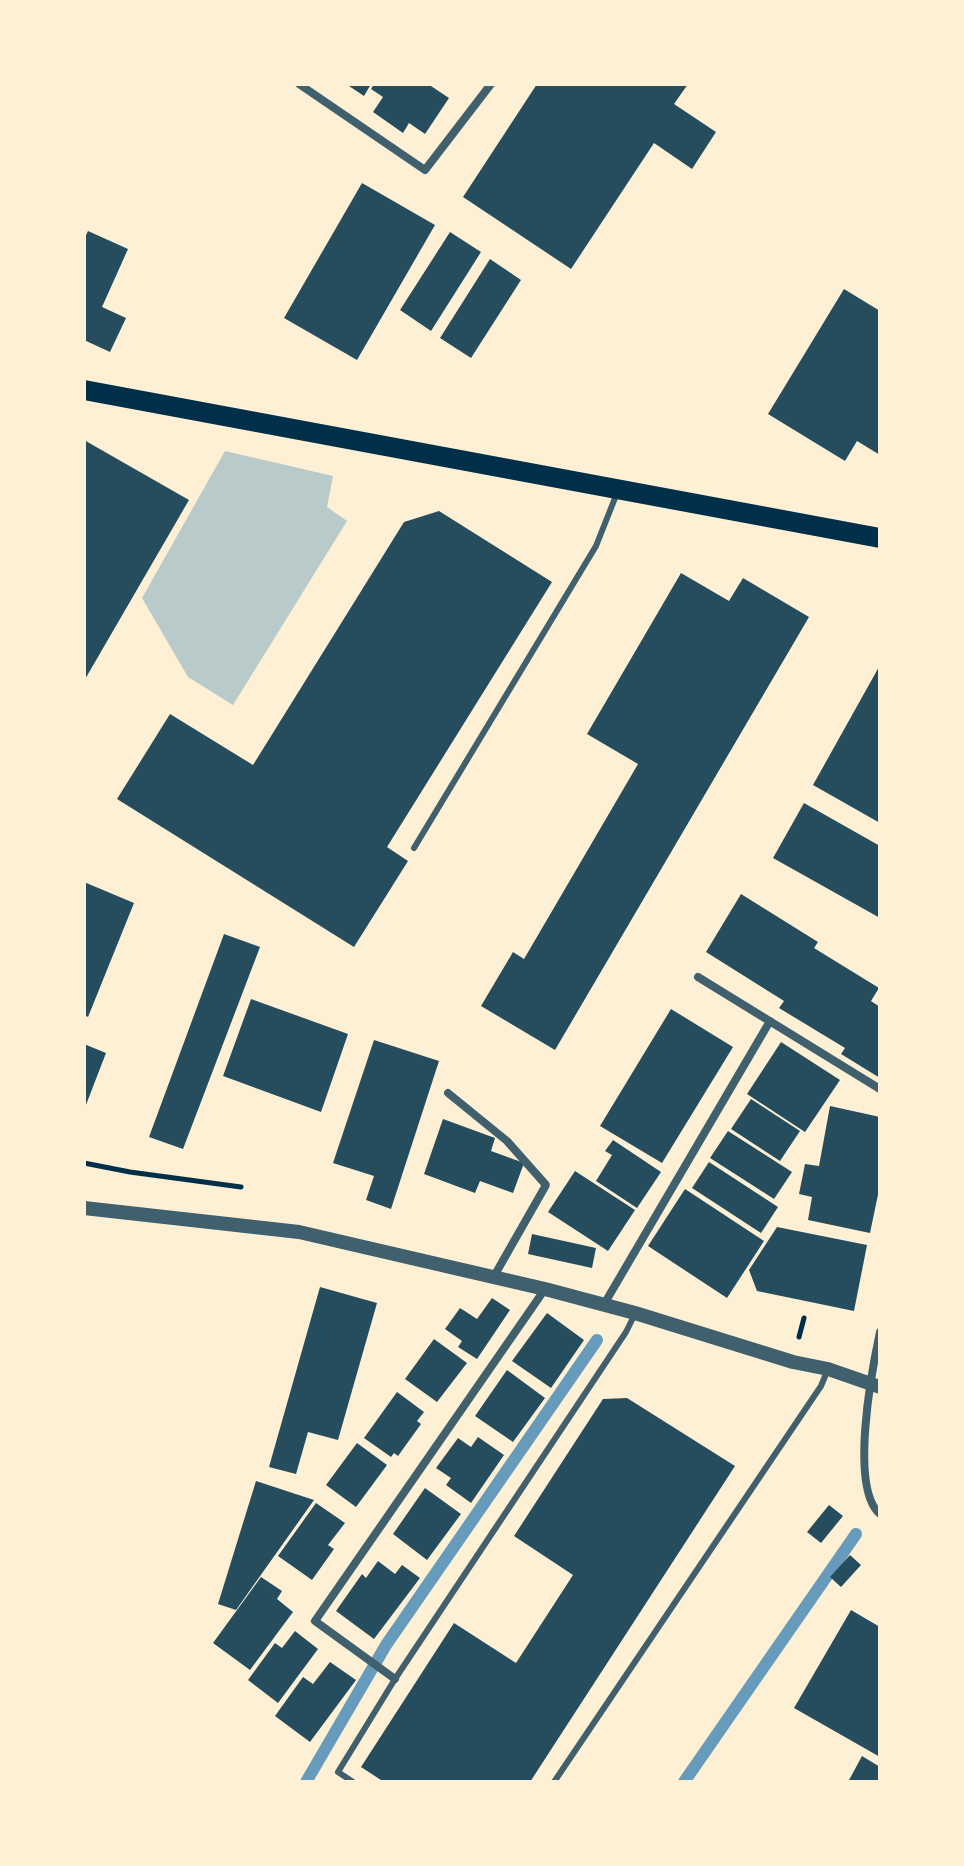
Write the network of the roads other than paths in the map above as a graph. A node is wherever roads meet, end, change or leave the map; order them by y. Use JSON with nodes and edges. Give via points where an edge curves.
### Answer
{"nodes":[{"id":1,"x":299,"y":84,"type":"edge"},
{"id":2,"x":491,"y":84,"type":"edge"},
{"id":3,"x":84,"y":390,"type":"edge"},
{"id":4,"x":618,"y":490,"type":"junction"},
{"id":5,"x":880,"y":538,"type":"edge"},
{"id":6,"x":414,"y":848,"type":"dead end"},
{"id":7,"x":698,"y":977,"type":"dead end"},
{"id":8,"x":770,"y":1021,"type":"junction"},
{"id":9,"x":880,"y":1089,"type":"edge"},
{"id":10,"x":448,"y":1093,"type":"dead end"},
{"id":11,"x":84,"y":1208,"type":"edge"},
{"id":12,"x":493,"y":1278,"type":"junction"},
{"id":13,"x":545,"y":1289,"type":"junction"},
{"id":14,"x":602,"y":1306,"type":"junction"},
{"id":15,"x":635,"y":1313,"type":"junction"},
{"id":16,"x":880,"y":1332,"type":"edge"},
{"id":17,"x":828,"y":1369,"type":"junction"},
{"id":18,"x":874,"y":1385,"type":"edge"},
{"id":19,"x":880,"y":1514,"type":"edge"},
{"id":20,"x":395,"y":1679,"type":"junction"},
{"id":21,"x":353,"y":1782,"type":"edge"},
{"id":22,"x":554,"y":1782,"type":"edge"}],
"edges":[{"from":1,"to":2,"type":"street","via":[[425,170]]},
{"from":3,"to":4,"type":"main road"},
{"from":4,"to":5,"type":"main road"},
{"from":4,"to":6,"type":"lane","via":[[590,555]]},
{"from":7,"to":8,"type":"street"},
{"from":8,"to":9,"type":"street"},
{"from":8,"to":14,"type":"street"},
{"from":10,"to":12,"type":"street","via":[[507,1141],[546,1185]]},
{"from":11,"to":12,"type":"street","via":[[299,1232]]},
{"from":12,"to":13,"type":"street"},
{"from":13,"to":14,"type":"street"},
{"from":13,"to":20,"type":"street","via":[[315,1621]]},
{"from":14,"to":15,"type":"street"},
{"from":15,"to":17,"type":"street"},
{"from":15,"to":20,"type":"lane"},
{"from":16,"to":18,"type":"street"},
{"from":17,"to":18,"type":"street"},
{"from":17,"to":22,"type":"lane"},
{"from":18,"to":19,"type":"street","via":[[866,1484]]},
{"from":20,"to":21,"type":"lane","via":[[338,1772]]}]}
